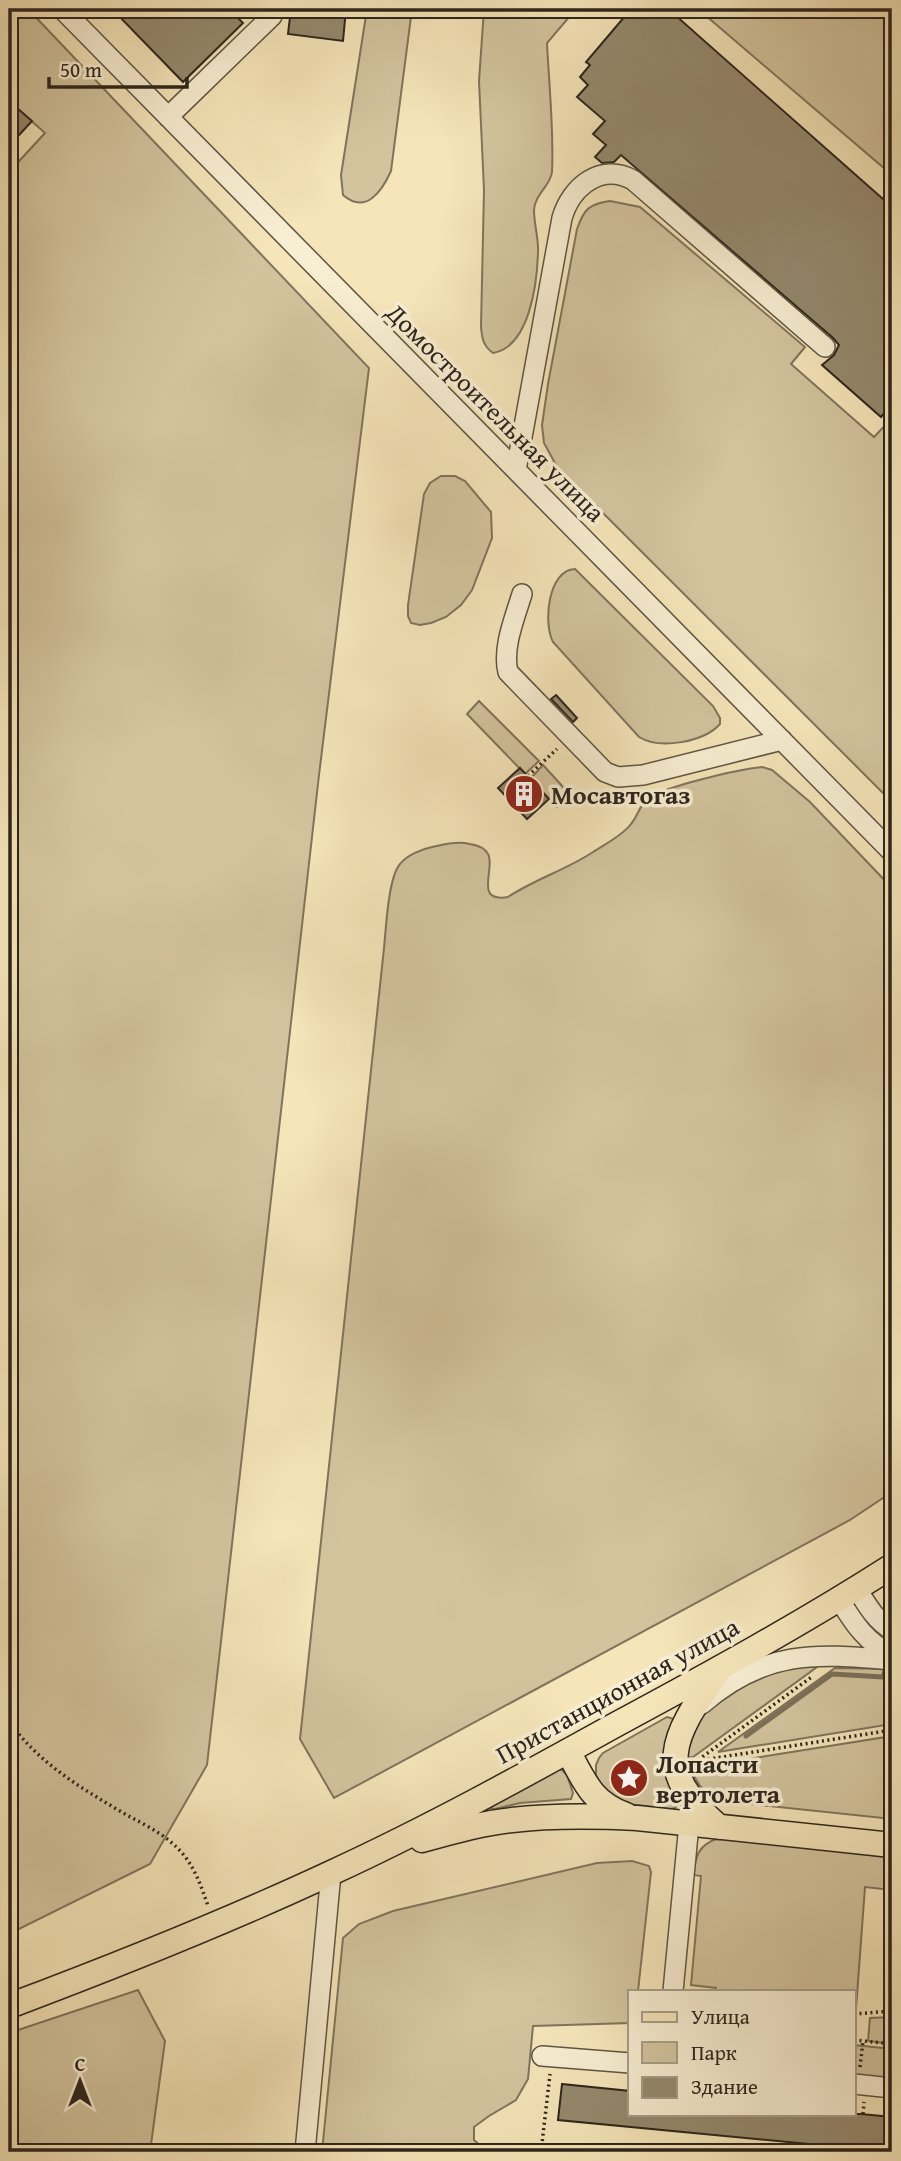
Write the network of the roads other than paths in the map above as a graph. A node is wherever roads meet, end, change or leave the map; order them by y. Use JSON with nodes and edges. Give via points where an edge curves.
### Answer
{"nodes":[{"id":1,"x":62,"y":9,"type":"edge"},
{"id":2,"x":265,"y":9,"type":"edge"},
{"id":3,"x":168,"y":117,"type":"junction"},
{"id":4,"x":825,"y":347,"type":"dead end"},
{"id":5,"x":516,"y":470,"type":"junction"},
{"id":6,"x":522,"y":594,"type":"dead end"},
{"id":7,"x":782,"y":740,"type":"junction"},
{"id":8,"x":892,"y":852,"type":"edge"},
{"id":9,"x":892,"y":1566,"type":"edge"},
{"id":10,"x":848,"y":1594,"type":"junction"},
{"id":11,"x":892,"y":1630,"type":"edge"},
{"id":12,"x":892,"y":1654,"type":"edge"},
{"id":13,"x":892,"y":1660,"type":"edge"},
{"id":14,"x":720,"y":1668,"type":"junction"},
{"id":15,"x":688,"y":1716,"type":"junction"},
{"id":16,"x":568,"y":1751,"type":"junction"},
{"id":17,"x":637,"y":1818,"type":"junction"},
{"id":18,"x":689,"y":1824,"type":"junction"},
{"id":19,"x":719,"y":1827,"type":"junction"},
{"id":20,"x":892,"y":1844,"type":"edge"},
{"id":21,"x":365,"y":1858,"type":"junction"},
{"id":22,"x":331,"y":1873,"type":"junction"},
{"id":23,"x":673,"y":1990,"type":"edge"},
{"id":24,"x":9,"y":2006,"type":"edge"},
{"id":25,"x":547,"y":2056,"type":"road end"},
{"id":26,"x":628,"y":2063,"type":"edge"},
{"id":27,"x":856,"y":2084,"type":"edge"},
{"id":28,"x":892,"y":2088,"type":"edge"},
{"id":29,"x":305,"y":2152,"type":"edge"}],
"edges":[{"from":1,"to":3,"type":"street","name":"Домостроительная улица"},
{"from":2,"to":3,"type":"street","via":[[272,16]]},
{"from":3,"to":5,"type":"street","name":"Домостроительная улица"},
{"from":4,"to":5,"type":"street","via":[[633,180],[623,174],[598,176],[577,191],[562,218]]},
{"from":5,"to":7,"type":"street","name":"Домостроительная улица"},
{"from":6,"to":7,"type":"street","via":[[506,659],[508,672],[600,769],[618,777],[643,775]]},
{"from":7,"to":8,"type":"street","name":"Домостроительная улица"},
{"from":9,"to":10,"type":"main road","name":"Пристанционная улица"},
{"from":10,"to":11,"type":"street"},
{"from":10,"to":12,"type":"street","via":[[861,1633]]},
{"from":10,"to":14,"type":"main road","name":"Пристанционная улица"},
{"from":13,"to":15,"type":"street","via":[[814,1656],[767,1664],[733,1680]]},
{"from":14,"to":15,"type":"main road"},
{"from":14,"to":16,"type":"main road","name":"Пристанционная улица"},
{"from":15,"to":19,"type":"main road","via":[[678,1740],[678,1772],[692,1802]]},
{"from":16,"to":17,"type":"main road","via":[[604,1806]]},
{"from":16,"to":21,"type":"main road","name":"Пристанционная улица"},
{"from":17,"to":18,"type":"main road"},
{"from":17,"to":21,"type":"main road","via":[[509,1820],[423,1839]]},
{"from":18,"to":19,"type":"main road"},
{"from":18,"to":23,"type":"street"},
{"from":19,"to":20,"type":"main road"},
{"from":21,"to":22,"type":"main road"},
{"from":22,"to":24,"type":"main road"},
{"from":22,"to":29,"type":"street"},
{"from":25,"to":26,"type":"street"},
{"from":27,"to":28,"type":"street"}]}
